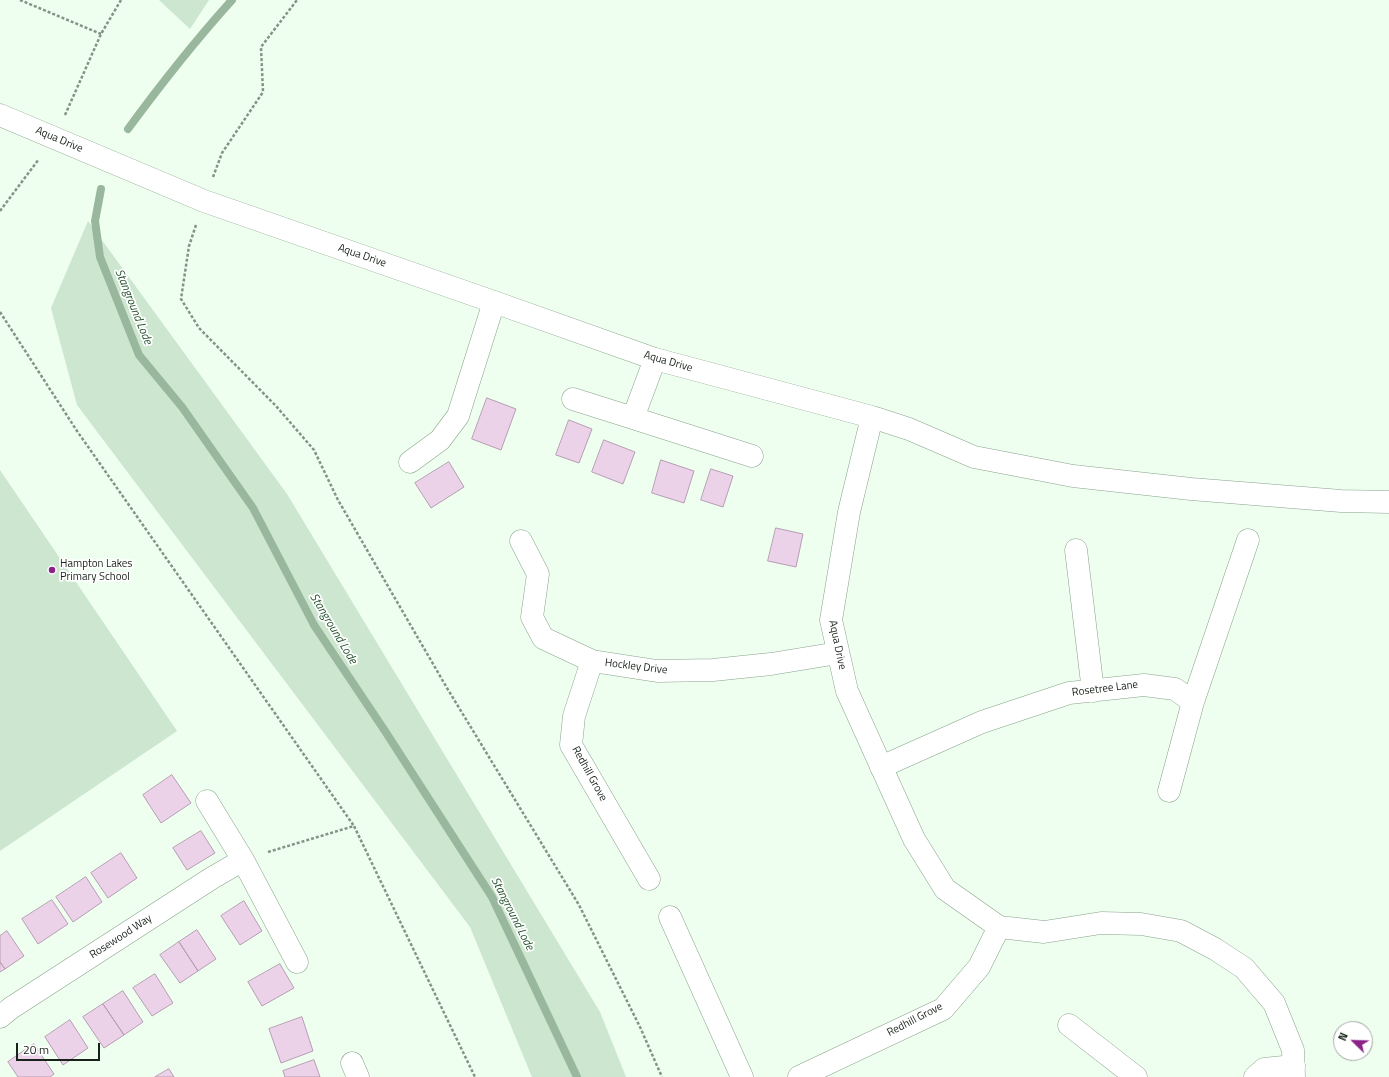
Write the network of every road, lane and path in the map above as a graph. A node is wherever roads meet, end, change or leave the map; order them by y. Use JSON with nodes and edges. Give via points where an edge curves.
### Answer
{"nodes":[{"id":1,"x":20,"y":0,"type":"edge"},
{"id":2,"x":121,"y":0,"type":"edge"},
{"id":3,"x":297,"y":0,"type":"edge"},
{"id":4,"x":101,"y":34,"type":"junction"},
{"id":5,"x":0,"y":116,"type":"edge"},
{"id":6,"x":54,"y":138,"type":"junction"},
{"id":7,"x":204,"y":201,"type":"junction"},
{"id":8,"x":0,"y":211,"type":"edge"},
{"id":9,"x":494,"y":302,"type":"junction"},
{"id":10,"x":0,"y":312,"type":"edge"},
{"id":11,"x":655,"y":359,"type":"junction"},
{"id":12,"x":573,"y":399,"type":"dead end"},
{"id":13,"x":872,"y":417,"type":"junction"},
{"id":14,"x":633,"y":418,"type":"junction"},
{"id":15,"x":752,"y":456,"type":"dead end"},
{"id":16,"x":410,"y":462,"type":"dead end"},
{"id":17,"x":1389,"y":502,"type":"edge"},
{"id":18,"x":1248,"y":540,"type":"dead end"},
{"id":19,"x":521,"y":541,"type":"dead end"},
{"id":20,"x":1076,"y":550,"type":"dead end"},
{"id":21,"x":838,"y":653,"type":"junction"},
{"id":22,"x":592,"y":661,"type":"junction"},
{"id":23,"x":1093,"y":690,"type":"junction"},
{"id":24,"x":1193,"y":702,"type":"junction"},
{"id":25,"x":881,"y":767,"type":"junction"},
{"id":26,"x":1169,"y":791,"type":"dead end"},
{"id":27,"x":207,"y":801,"type":"dead end"},
{"id":28,"x":354,"y":826,"type":"junction"},
{"id":29,"x":243,"y":860,"type":"junction"},
{"id":30,"x":649,"y":879,"type":"dead end"},
{"id":31,"x":670,"y":917,"type":"dead end"},
{"id":32,"x":999,"y":927,"type":"junction"},
{"id":33,"x":297,"y":962,"type":"dead end"},
{"id":34,"x":0,"y":1017,"type":"edge"},
{"id":35,"x":1069,"y":1025,"type":"dead end"},
{"id":36,"x":1294,"y":1071,"type":"edge"},
{"id":37,"x":475,"y":1077,"type":"edge"},
{"id":38,"x":662,"y":1077,"type":"edge"},
{"id":39,"x":742,"y":1077,"type":"edge"},
{"id":40,"x":799,"y":1077,"type":"edge"},
{"id":41,"x":1136,"y":1077,"type":"edge"},
{"id":42,"x":1255,"y":1077,"type":"edge"}],
"edges":[{"from":1,"to":4,"type":"path"},
{"from":2,"to":4,"type":"path"},
{"from":3,"to":7,"type":"path","via":[[261,47],[263,92],[222,153]]},
{"from":4,"to":6,"type":"path"},
{"from":5,"to":6,"type":"street","name":"Aqua Drive"},
{"from":6,"to":7,"type":"street","name":"Aqua Drive"},
{"from":6,"to":8,"type":"path"},
{"from":7,"to":9,"type":"street","name":"Aqua Drive"},
{"from":7,"to":38,"type":"path","via":[[189,246],[181,300],[199,328],[276,406],[314,450],[338,500],[446,688],[579,905]]},
{"from":9,"to":11,"type":"street","name":"Aqua Drive"},
{"from":9,"to":16,"type":"street","via":[[458,416],[440,440]]},
{"from":10,"to":28,"type":"path","via":[[77,431]]},
{"from":11,"to":13,"type":"street","name":"Aqua Drive"},
{"from":11,"to":14,"type":"street"},
{"from":12,"to":14,"type":"street"},
{"from":13,"to":17,"type":"street","via":[[909,429],[974,457],[1073,476],[1191,489],[1341,501]]},
{"from":13,"to":21,"type":"street","name":"Aqua Drive","via":[[849,512],[831,620]]},
{"from":14,"to":15,"type":"street"},
{"from":18,"to":24,"type":"street"},
{"from":19,"to":22,"type":"street","name":"Hockley Drive","via":[[538,574],[532,617],[543,638]]},
{"from":20,"to":23,"type":"street"},
{"from":21,"to":22,"type":"street","name":"Hockley Drive","via":[[713,670],[657,671]]},
{"from":21,"to":25,"type":"street","name":"Aqua Drive","via":[[847,691]]},
{"from":22,"to":30,"type":"street","name":"Redhill Grove","via":[[574,716],[571,745]]},
{"from":23,"to":24,"type":"street","name":"Rosetree Lane","via":[[1144,685],[1175,689]]},
{"from":23,"to":25,"type":"street","name":"Rosetree Lane","via":[[1069,693],[982,722]]},
{"from":24,"to":26,"type":"street"},
{"from":25,"to":32,"type":"street","name":"Aqua Drive","via":[[914,839],[945,889]]},
{"from":27,"to":29,"type":"street"},
{"from":28,"to":29,"type":"path"},
{"from":28,"to":37,"type":"path"},
{"from":29,"to":33,"type":"street"},
{"from":29,"to":34,"type":"street","name":"Rosewood Way","via":[[205,882]]},
{"from":31,"to":39,"type":"street"},
{"from":32,"to":36,"type":"street","via":[[1044,932],[1101,923],[1141,924],[1181,930],[1244,968],[1274,1004],[1293,1050]]},
{"from":32,"to":40,"type":"street","name":"Redhill Grove","via":[[979,967],[943,1009]]},
{"from":35,"to":41,"type":"street"},
{"from":36,"to":42,"type":"street","via":[[1264,1069]]}]}
